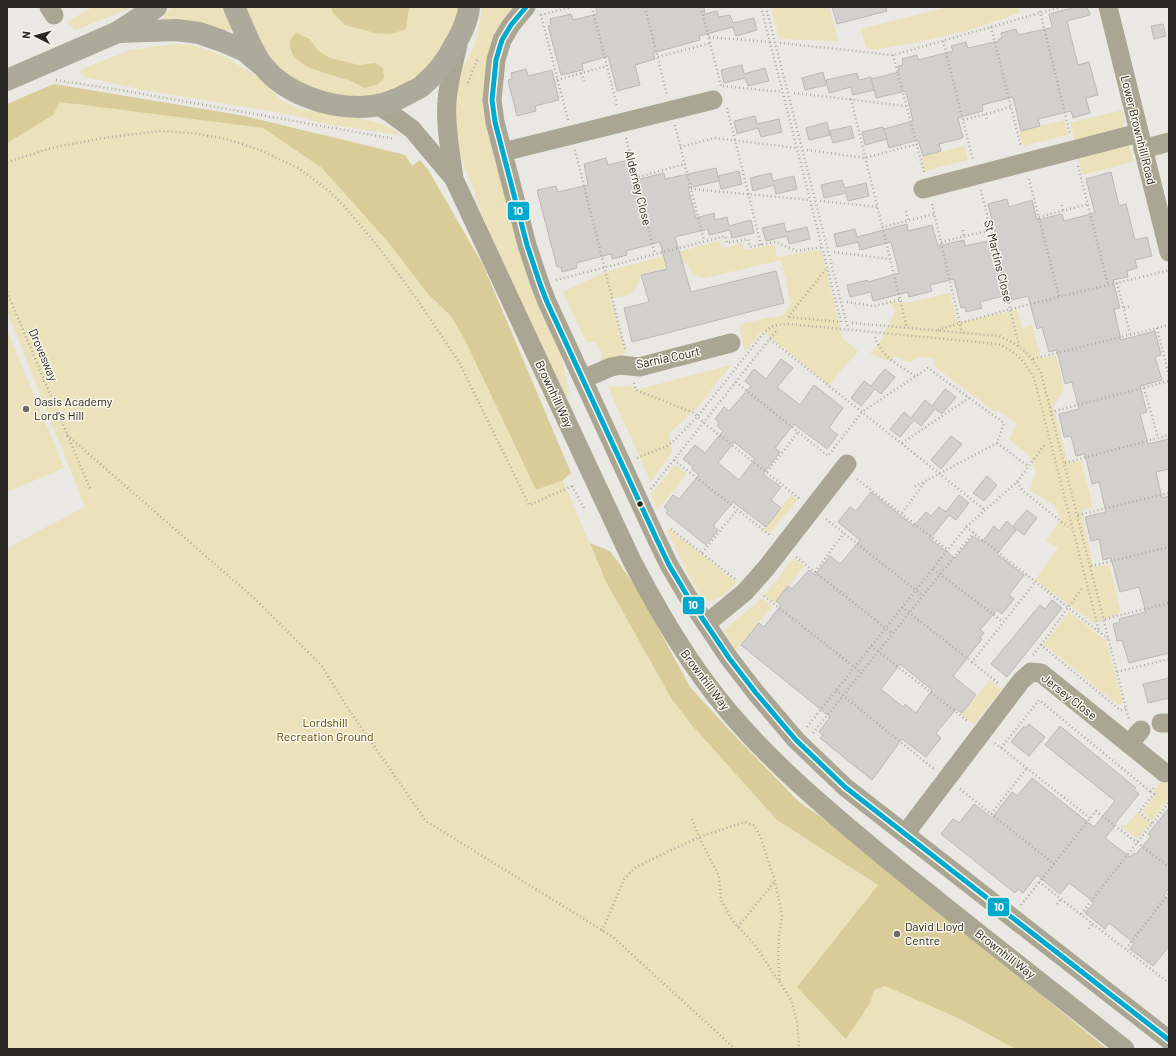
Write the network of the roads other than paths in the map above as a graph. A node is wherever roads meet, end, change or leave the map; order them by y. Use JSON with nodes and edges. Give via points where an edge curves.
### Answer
{"nodes":[{"id":1,"x":156,"y":7,"type":"edge"},
{"id":2,"x":234,"y":7,"type":"edge"},
{"id":3,"x":469,"y":7,"type":"edge"},
{"id":4,"x":1108,"y":7,"type":"edge"},
{"id":5,"x":533,"y":11,"type":"edge"},
{"id":6,"x":118,"y":32,"type":"junction"},
{"id":7,"x":460,"y":35,"type":"junction"},
{"id":8,"x":264,"y":67,"type":"junction"},
{"id":9,"x":7,"y":80,"type":"edge"},
{"id":10,"x":720,"y":94,"type":"road end"},
{"id":11,"x":377,"y":105,"type":"junction"},
{"id":12,"x":1141,"y":141,"type":"junction"},
{"id":13,"x":1169,"y":142,"type":"edge"},
{"id":14,"x":503,"y":152,"type":"junction"},
{"id":15,"x":454,"y":179,"type":"junction"},
{"id":16,"x":925,"y":188,"type":"road end"},
{"id":17,"x":1169,"y":252,"type":"edge"},
{"id":18,"x":731,"y":343,"type":"dead end"},
{"id":19,"x":583,"y":378,"type":"junction"},
{"id":20,"x":846,"y":466,"type":"road end"},
{"id":21,"x":706,"y":624,"type":"junction"},
{"id":22,"x":1135,"y":726,"type":"road end"},
{"id":23,"x":1129,"y":744,"type":"junction"},
{"id":24,"x":1165,"y":773,"type":"road end"},
{"id":25,"x":905,"y":834,"type":"junction"},
{"id":26,"x":1169,"y":1040,"type":"edge"},
{"id":27,"x":1125,"y":1049,"type":"edge"}],
"edges":[{"from":1,"to":6,"type":"main road"},
{"from":2,"to":8,"type":"main road"},
{"from":3,"to":7,"type":"main road"},
{"from":4,"to":12,"type":"street","name":"Lower Brownhill Road"},
{"from":5,"to":14,"type":"street","via":[[512,25],[505,35],[496,60],[492,100]]},
{"from":6,"to":8,"type":"main road","via":[[176,30],[199,33],[245,51]]},
{"from":6,"to":9,"type":"main road"},
{"from":7,"to":11,"type":"main road","via":[[448,59],[424,85],[405,96]]},
{"from":7,"to":15,"type":"street","name":"Brownhill Way","via":[[447,102]]},
{"from":8,"to":11,"type":"main road","via":[[296,92],[325,103],[359,107]]},
{"from":10,"to":14,"type":"street"},
{"from":11,"to":15,"type":"street","name":"Brownhill Way","via":[[412,129]]},
{"from":12,"to":13,"type":"street"},
{"from":12,"to":16,"type":"street","via":[[1074,150]]},
{"from":12,"to":17,"type":"street","name":"Lower Brownhill Road"},
{"from":14,"to":19,"type":"street","via":[[526,245],[547,302]]},
{"from":15,"to":27,"type":"street","name":"Brownhill Way","via":[[632,561],[679,645],[724,706],[786,773],[821,804],[914,882]]},
{"from":18,"to":19,"type":"street","name":"Sarnia Court","via":[[639,367],[611,367]]},
{"from":19,"to":21,"type":"street","via":[[669,565]]},
{"from":20,"to":21,"type":"street","via":[[750,587]]},
{"from":21,"to":25,"type":"street","via":[[756,693],[800,743],[845,787]]},
{"from":22,"to":23,"type":"street"},
{"from":23,"to":24,"type":"street","name":"Jersey Close"},
{"from":23,"to":25,"type":"street","name":"Jersey Close","via":[[1041,673],[1031,672],[1021,681]]},
{"from":25,"to":26,"type":"street"}]}
